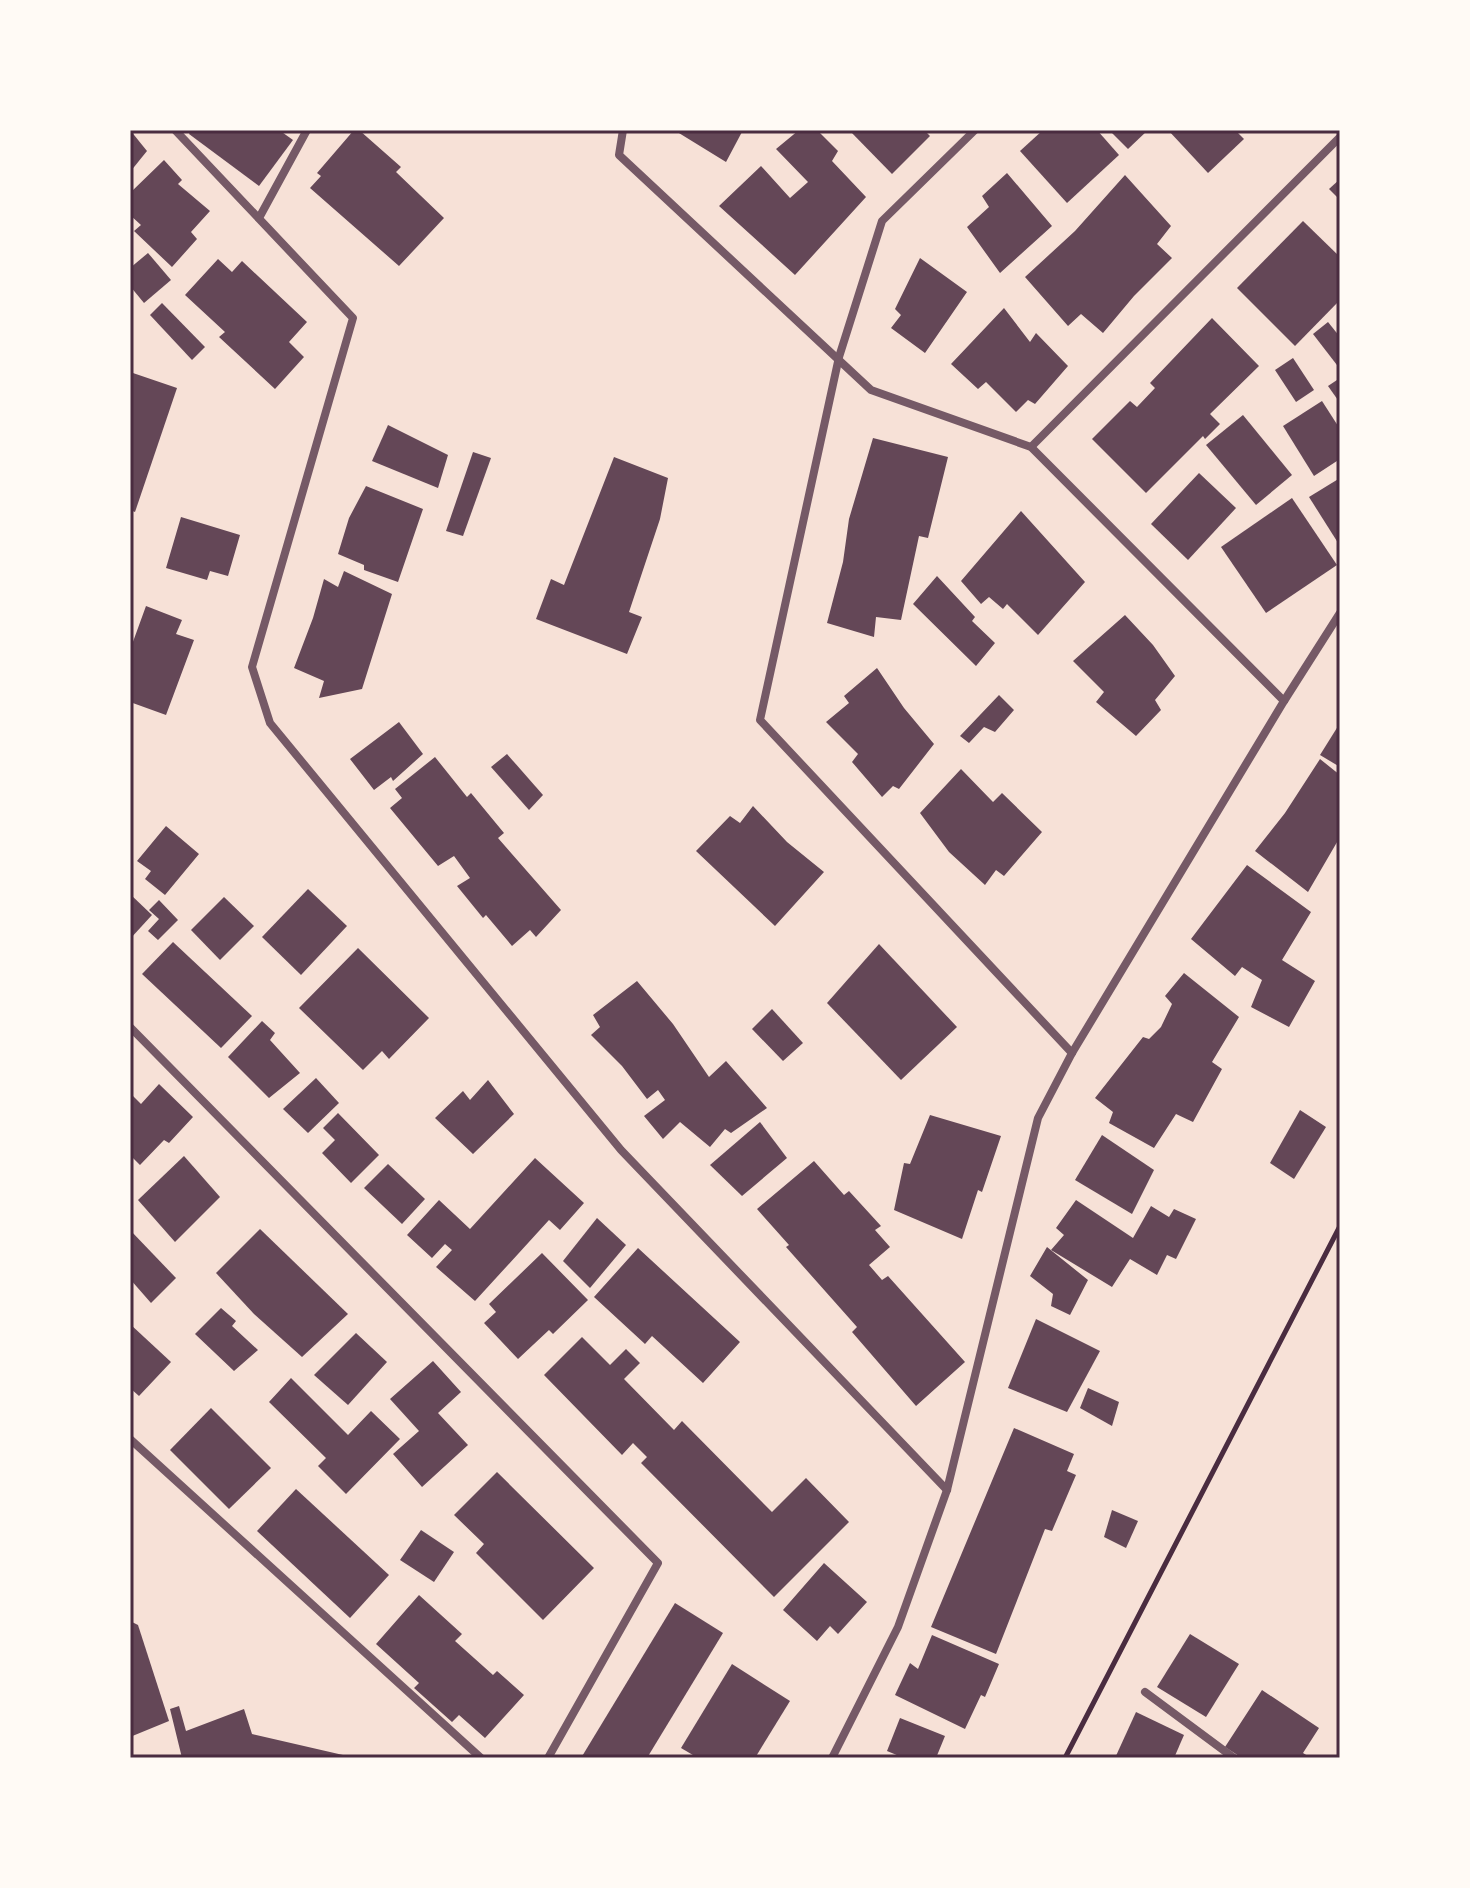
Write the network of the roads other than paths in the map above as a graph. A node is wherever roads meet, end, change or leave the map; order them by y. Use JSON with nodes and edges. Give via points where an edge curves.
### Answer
{"nodes":[{"id":1,"x":175,"y":130,"type":"edge"},
{"id":2,"x":307,"y":130,"type":"edge"},
{"id":3,"x":623,"y":130,"type":"edge"},
{"id":4,"x":975,"y":130,"type":"edge"},
{"id":5,"x":1340,"y":137,"type":"edge"},
{"id":6,"x":259,"y":218,"type":"junction"},
{"id":7,"x":839,"y":357,"type":"junction"},
{"id":8,"x":1031,"y":447,"type":"junction"},
{"id":9,"x":1340,"y":613,"type":"edge"},
{"id":10,"x":1284,"y":701,"type":"junction"},
{"id":11,"x":130,"y":1027,"type":"edge"},
{"id":12,"x":1072,"y":1053,"type":"junction"},
{"id":13,"x":130,"y":1439,"type":"edge"},
{"id":14,"x":947,"y":1490,"type":"junction"},
{"id":15,"x":1145,"y":1692,"type":"dead end"},
{"id":16,"x":481,"y":1758,"type":"edge"},
{"id":17,"x":548,"y":1758,"type":"edge"},
{"id":18,"x":832,"y":1758,"type":"edge"},
{"id":19,"x":1234,"y":1758,"type":"edge"}],
"edges":[{"from":1,"to":6,"type":"street"},
{"from":2,"to":6,"type":"street"},
{"from":3,"to":7,"type":"street","via":[[619,155]]},
{"from":4,"to":7,"type":"street","via":[[882,221]]},
{"from":5,"to":8,"type":"street"},
{"from":6,"to":14,"type":"street","via":[[353,318],[252,667],[270,723],[621,1150]]},
{"from":7,"to":8,"type":"street","via":[[871,390]]},
{"from":7,"to":12,"type":"street","via":[[760,720]]},
{"from":8,"to":10,"type":"street"},
{"from":9,"to":10,"type":"street"},
{"from":10,"to":12,"type":"street"},
{"from":11,"to":17,"type":"street","via":[[658,1563]]},
{"from":12,"to":14,"type":"street","via":[[1038,1118]]},
{"from":13,"to":16,"type":"street"},
{"from":14,"to":18,"type":"street","via":[[898,1627]]},
{"from":15,"to":19,"type":"street"}]}
